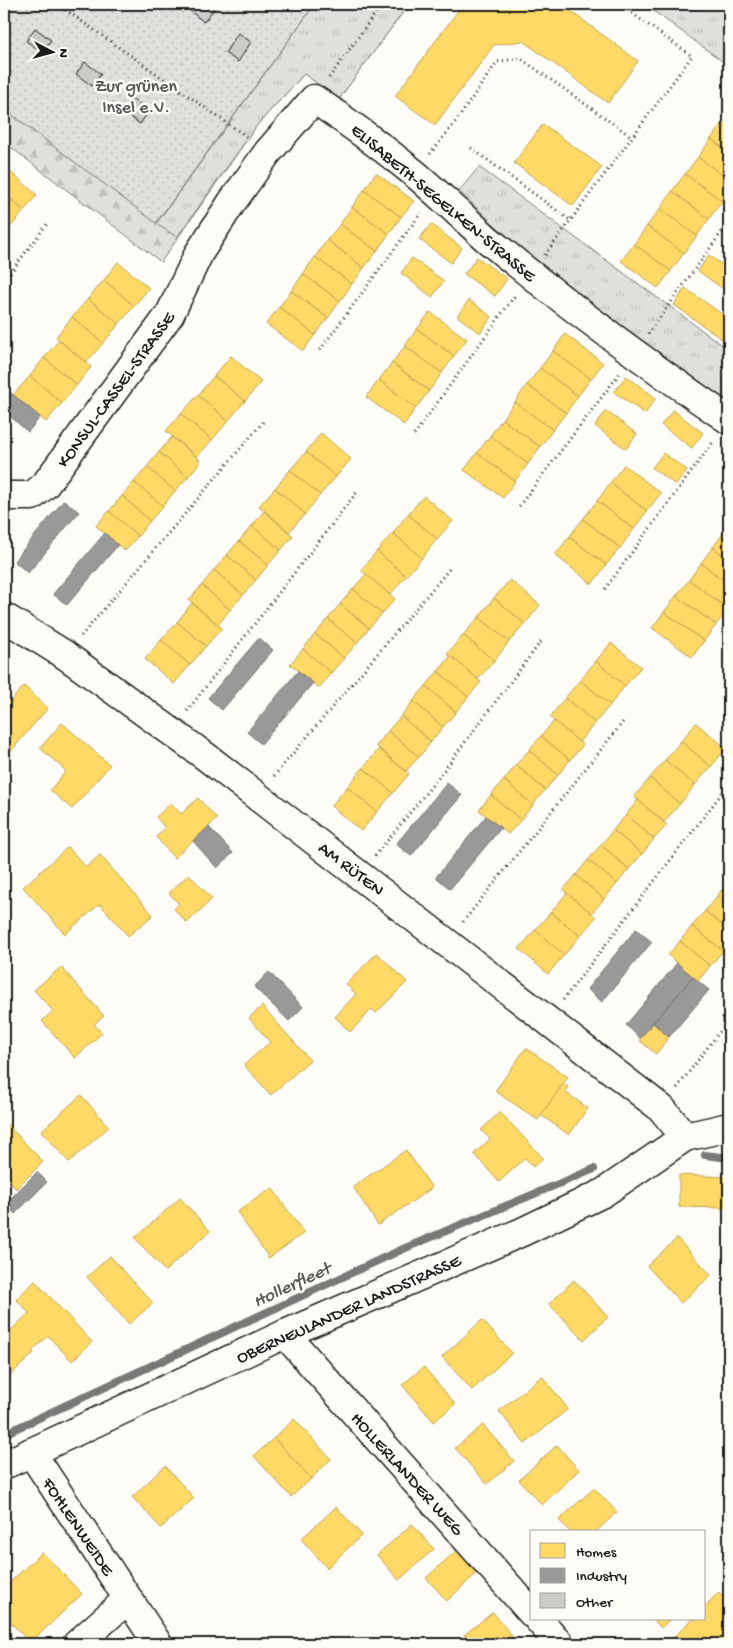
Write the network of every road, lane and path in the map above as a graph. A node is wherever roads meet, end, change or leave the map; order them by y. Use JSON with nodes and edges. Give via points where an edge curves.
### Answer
{"nodes":[{"id":1,"x":57,"y":4,"type":"edge"},
{"id":2,"x":382,"y":4,"type":"edge"},
{"id":3,"x":619,"y":4,"type":"edge"},
{"id":4,"x":314,"y":99,"type":"junction"},
{"id":5,"x":445,"y":136,"type":"dead end"},
{"id":6,"x":632,"y":137,"type":"junction"},
{"id":7,"x":471,"y":148,"type":"dead end"},
{"id":8,"x":268,"y":152,"type":"junction"},
{"id":9,"x":436,"y":192,"type":"junction"},
{"id":10,"x":570,"y":220,"type":"junction"},
{"id":11,"x":729,"y":222,"type":"edge"},
{"id":12,"x":47,"y":224,"type":"dead end"},
{"id":13,"x":531,"y":274,"type":"junction"},
{"id":14,"x":4,"y":281,"type":"edge"},
{"id":15,"x":320,"y":350,"type":"dead end"},
{"id":16,"x":634,"y":354,"type":"junction"},
{"id":17,"x":263,"y":422,"type":"dead end"},
{"id":18,"x":724,"y":427,"type":"edge"},
{"id":19,"x":414,"y":435,"type":"dead end"},
{"id":20,"x":357,"y":492,"type":"dead end"},
{"id":21,"x":5,"y":494,"type":"edge"},
{"id":22,"x":519,"y":506,"type":"dead end"},
{"id":23,"x":451,"y":567,"type":"dead end"},
{"id":24,"x":605,"y":589,"type":"dead end"},
{"id":25,"x":4,"y":616,"type":"edge"},
{"id":26,"x":542,"y":639,"type":"dead end"},
{"id":27,"x":65,"y":655,"type":"junction"},
{"id":28,"x":623,"y":722,"type":"dead end"},
{"id":29,"x":170,"y":730,"type":"junction"},
{"id":30,"x":729,"y":784,"type":"edge"},
{"id":31,"x":257,"y":796,"type":"junction"},
{"id":32,"x":361,"y":874,"type":"junction"},
{"id":33,"x":447,"y":942,"type":"junction"},
{"id":34,"x":729,"y":1019,"type":"edge"},
{"id":35,"x":548,"y":1020,"type":"junction"},
{"id":36,"x":662,"y":1109,"type":"junction"},
{"id":37,"x":729,"y":1126,"type":"edge"},
{"id":38,"x":685,"y":1137,"type":"junction"},
{"id":39,"x":284,"y":1334,"type":"junction"},
{"id":40,"x":31,"y":1452,"type":"junction"},
{"id":41,"x":4,"y":1465,"type":"edge"},
{"id":42,"x":128,"y":1599,"type":"junction"},
{"id":43,"x":530,"y":1611,"type":"edge"},
{"id":44,"x":539,"y":1620,"type":"edge"},
{"id":45,"x":78,"y":1644,"type":"edge"},
{"id":46,"x":158,"y":1644,"type":"edge"},
{"id":47,"x":560,"y":1644,"type":"edge"}],
"edges":[{"from":1,"to":8,"type":"path"},
{"from":2,"to":4,"type":"path"},
{"from":3,"to":6,"type":"path","via":[[692,56]]},
{"from":4,"to":8,"type":"street"},
{"from":4,"to":9,"type":"street","name":"ELISABETH-SEGELKEN-STRASSE","via":[[359,130]]},
{"from":5,"to":6,"type":"path","via":[[496,62],[520,58]]},
{"from":6,"to":10,"type":"path"},
{"from":7,"to":10,"type":"path"},
{"from":8,"to":21,"type":"street","name":"KONSUL-CASSEL-STRASSE","via":[[199,253],[170,314],[46,485],[32,496]]},
{"from":9,"to":13,"type":"street","name":"ELISABETH-SEGELKEN-STRASSE"},
{"from":9,"to":15,"type":"path"},
{"from":10,"to":13,"type":"path"},
{"from":11,"to":16,"type":"path"},
{"from":12,"to":14,"type":"path"},
{"from":13,"to":16,"type":"street","name":"ELISABETH-SEGELKEN-STRASSE"},
{"from":13,"to":19,"type":"path"},
{"from":16,"to":18,"type":"street","name":"ELISABETH-SEGELKEN-STRASSE"},
{"from":16,"to":22,"type":"path"},
{"from":17,"to":27,"type":"path"},
{"from":18,"to":24,"type":"path"},
{"from":20,"to":29,"type":"path"},
{"from":23,"to":31,"type":"path"},
{"from":25,"to":27,"type":"street","name":"AM RÜTEN"},
{"from":26,"to":32,"type":"path"},
{"from":27,"to":29,"type":"street","name":"AM RÜTEN"},
{"from":28,"to":33,"type":"path"},
{"from":29,"to":31,"type":"street","name":"AM RÜTEN"},
{"from":30,"to":35,"type":"path"},
{"from":31,"to":32,"type":"street","name":"AM RÜTEN"},
{"from":32,"to":33,"type":"street","name":"AM RÜTEN"},
{"from":33,"to":35,"type":"street","name":"AM RÜTEN"},
{"from":34,"to":36,"type":"path"},
{"from":35,"to":36,"type":"street","name":"AM RÜTEN"},
{"from":36,"to":38,"type":"street","name":"AM RÜTEN"},
{"from":37,"to":38,"type":"street"},
{"from":38,"to":39,"type":"street","name":"OBERNEULANDER LANDSTRASSE","via":[[603,1193],[522,1232]]},
{"from":39,"to":40,"type":"street","name":"OBERNEULANDER LANDSTRASSE"},
{"from":39,"to":43,"type":"street","name":"HOLLERLANDER WEG"},
{"from":40,"to":41,"type":"street","name":"OBERNEULANDER LANDSTRASSE"},
{"from":40,"to":42,"type":"street","name":"FOHLENWEIDE"},
{"from":42,"to":45,"type":"street"},
{"from":42,"to":46,"type":"street","name":"FOHLENWEIDE"},
{"from":44,"to":47,"type":"street"}]}
